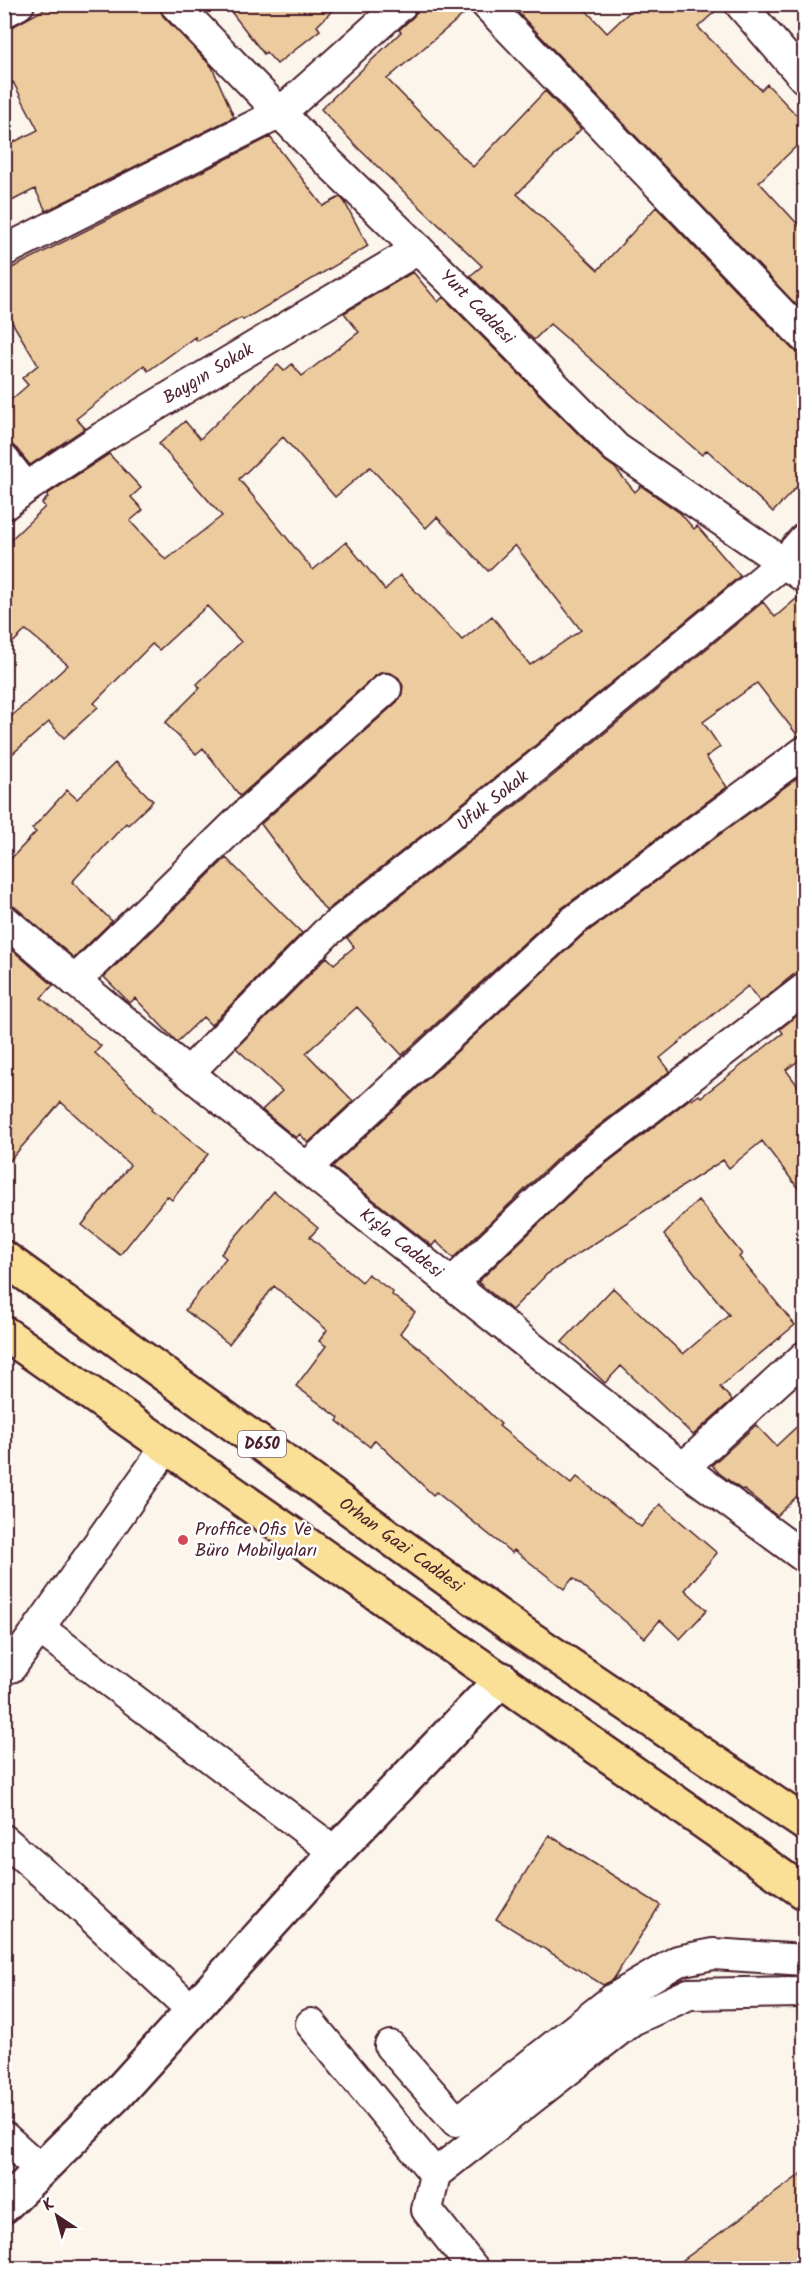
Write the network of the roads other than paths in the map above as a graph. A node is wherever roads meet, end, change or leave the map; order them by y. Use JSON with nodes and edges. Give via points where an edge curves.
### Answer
{"nodes":[{"id":1,"x":19,"y":4,"type":"edge"},
{"id":2,"x":176,"y":4,"type":"edge"},
{"id":3,"x":402,"y":4,"type":"edge"},
{"id":4,"x":486,"y":4,"type":"edge"},
{"id":5,"x":740,"y":4,"type":"edge"},
{"id":6,"x":4,"y":12,"type":"edge"},
{"id":7,"x":804,"y":78,"type":"edge"},
{"id":8,"x":280,"y":113,"type":"junction"},
{"id":9,"x":418,"y":249,"type":"junction"},
{"id":10,"x":4,"y":251,"type":"edge"},
{"id":11,"x":804,"y":337,"type":"edge"},
{"id":12,"x":4,"y":460,"type":"edge"},
{"id":13,"x":16,"y":496,"type":"edge"},
{"id":14,"x":804,"y":539,"type":"edge"},
{"id":15,"x":794,"y":570,"type":"edge"},
{"id":16,"x":386,"y":689,"type":"dead end"},
{"id":17,"x":804,"y":752,"type":"edge"},
{"id":18,"x":4,"y":920,"type":"edge"},
{"id":19,"x":75,"y":981,"type":"junction"},
{"id":20,"x":804,"y":989,"type":"edge"},
{"id":21,"x":189,"y":1072,"type":"junction"},
{"id":22,"x":306,"y":1168,"type":"junction"},
{"id":23,"x":4,"y":1258,"type":"edge"},
{"id":24,"x":452,"y":1283,"type":"junction"},
{"id":25,"x":4,"y":1333,"type":"edge"},
{"id":26,"x":804,"y":1357,"type":"edge"},
{"id":27,"x":166,"y":1446,"type":"junction"},
{"id":28,"x":683,"y":1468,"type":"junction"},
{"id":29,"x":804,"y":1557,"type":"edge"},
{"id":30,"x":39,"y":1628,"type":"junction"},
{"id":31,"x":4,"y":1663,"type":"edge"},
{"id":32,"x":502,"y":1679,"type":"junction"},
{"id":33,"x":804,"y":1823,"type":"edge"},
{"id":34,"x":4,"y":1840,"type":"edge"},
{"id":35,"x":335,"y":1852,"type":"junction"},
{"id":36,"x":804,"y":1892,"type":"edge"},
{"id":37,"x":804,"y":1957,"type":"edge"},
{"id":38,"x":804,"y":1992,"type":"edge"},
{"id":39,"x":192,"y":2010,"type":"junction"},
{"id":40,"x":311,"y":2024,"type":"dead end"},
{"id":41,"x":390,"y":2046,"type":"dead end"},
{"id":42,"x":4,"y":2137,"type":"edge"},
{"id":43,"x":41,"y":2170,"type":"junction"},
{"id":44,"x":435,"y":2174,"type":"junction"},
{"id":45,"x":4,"y":2206,"type":"edge"},
{"id":46,"x":473,"y":2268,"type":"edge"}],
"edges":[{"from":1,"to":6,"type":"street"},
{"from":2,"to":8,"type":"street","name":"Yurt Caddesi"},
{"from":3,"to":8,"type":"street"},
{"from":4,"to":11,"type":"street"},
{"from":5,"to":7,"type":"street"},
{"from":8,"to":9,"type":"street","name":"Yurt Caddesi"},
{"from":8,"to":10,"type":"street"},
{"from":9,"to":13,"type":"street","name":"Baygın Sokak","via":[[113,431]]},
{"from":9,"to":15,"type":"street","name":"Yurt Caddesi","via":[[616,448]]},
{"from":12,"to":13,"type":"street"},
{"from":14,"to":15,"type":"street","name":"Ufuk Sokak"},
{"from":15,"to":21,"type":"street","name":"Ufuk Sokak","via":[[326,933]]},
{"from":16,"to":19,"type":"street","via":[[247,813]]},
{"from":17,"to":22,"type":"street","via":[[572,922]]},
{"from":18,"to":19,"type":"street","name":"Kışla Caddesi"},
{"from":19,"to":21,"type":"street","name":"Kışla Caddesi"},
{"from":20,"to":24,"type":"street","via":[[575,1166]]},
{"from":21,"to":22,"type":"street","name":"Kışla Caddesi"},
{"from":22,"to":24,"type":"street","name":"Kışla Caddesi"},
{"from":23,"to":33,"type":"main road","name":"Orhan Gazi Caddesi","number":"D650","via":[[519,1631]]},
{"from":24,"to":28,"type":"street","name":"Kışla Caddesi"},
{"from":25,"to":27,"type":"main road"},
{"from":26,"to":28,"type":"street"},
{"from":27,"to":30,"type":"street"},
{"from":27,"to":32,"type":"main road"},
{"from":28,"to":29,"type":"street","name":"Kışla Caddesi"},
{"from":30,"to":31,"type":"street","via":[[11,1667]]},
{"from":30,"to":35,"type":"street"},
{"from":32,"to":35,"type":"street"},
{"from":32,"to":36,"type":"main road"},
{"from":34,"to":39,"type":"street"},
{"from":35,"to":39,"type":"street"},
{"from":37,"to":41,"type":"street","via":[[713,1954],[678,1961],[612,2000],[456,2121]]},
{"from":38,"to":44,"type":"street","via":[[689,1994],[632,2020]]},
{"from":39,"to":43,"type":"street","via":[[116,2095]]},
{"from":40,"to":44,"type":"street"},
{"from":42,"to":43,"type":"street"},
{"from":43,"to":45,"type":"street"},
{"from":44,"to":46,"type":"street","via":[[427,2210]]}]}
